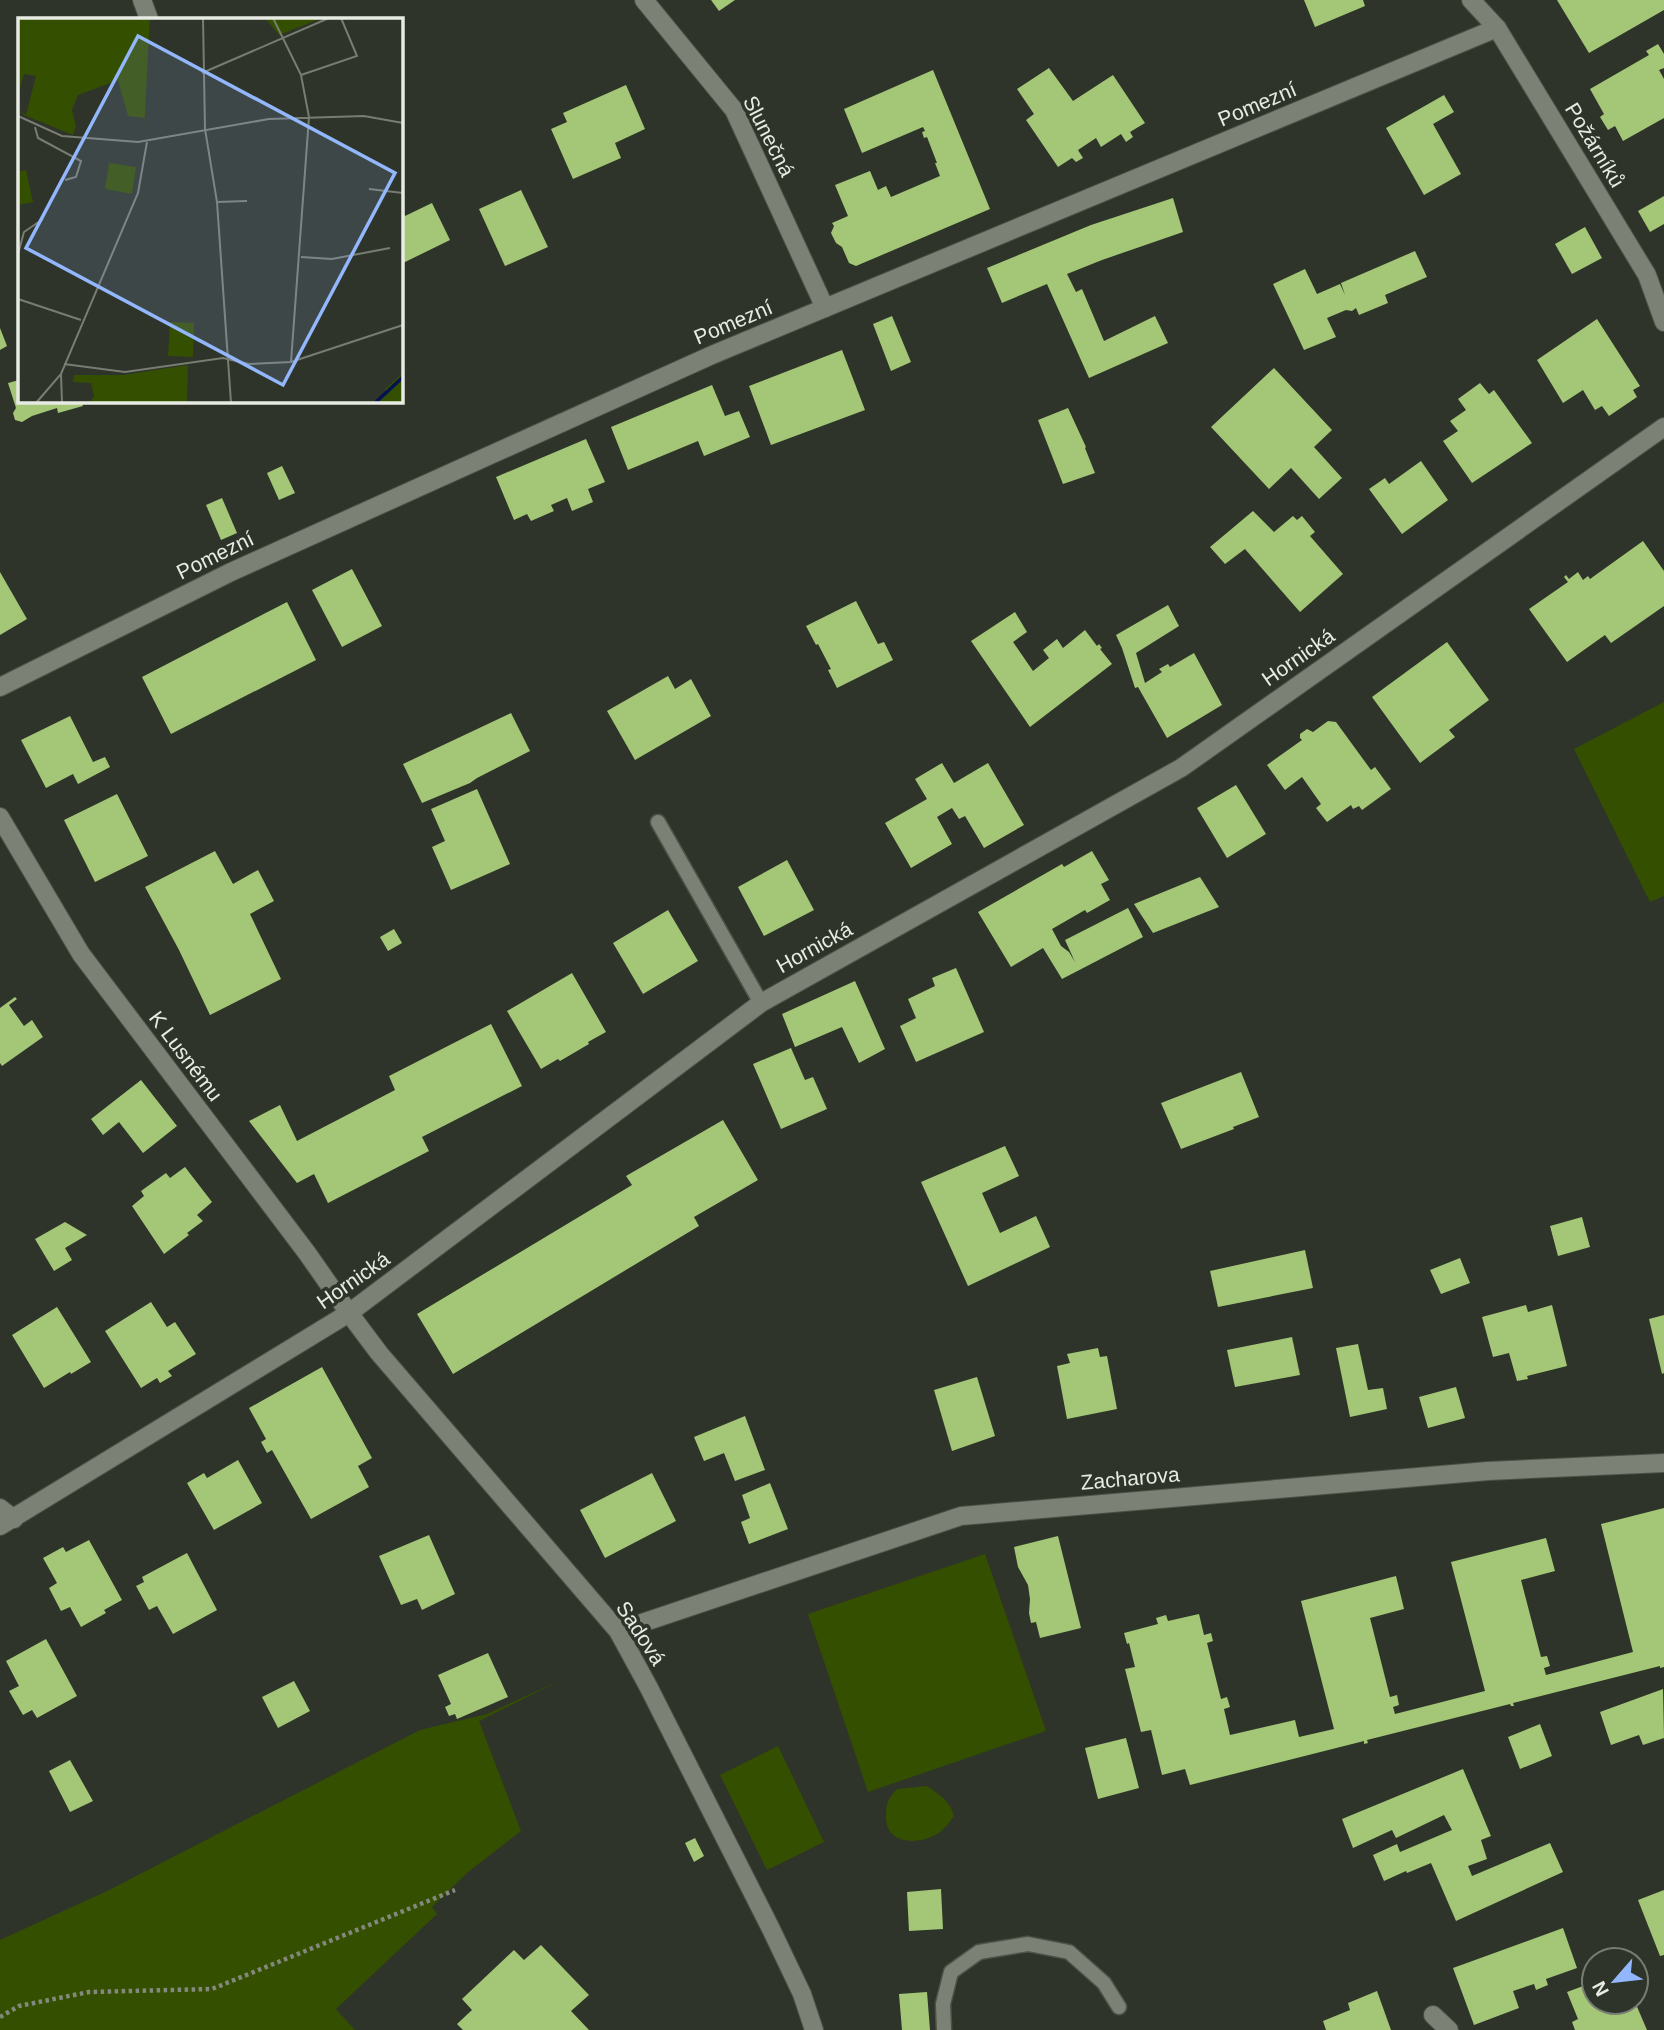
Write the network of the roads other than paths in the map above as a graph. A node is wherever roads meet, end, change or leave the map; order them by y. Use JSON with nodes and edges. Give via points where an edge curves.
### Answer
{"nodes":[{"id":1,"x":142,"y":0,"type":"edge"},
{"id":2,"x":645,"y":0,"type":"edge"},
{"id":3,"x":1471,"y":0,"type":"edge"},
{"id":4,"x":149,"y":18,"type":"edge"},
{"id":5,"x":1497,"y":28,"type":"junction"},
{"id":6,"x":825,"y":308,"type":"junction"},
{"id":7,"x":1664,"y":322,"type":"edge"},
{"id":8,"x":1664,"y":426,"type":"edge"},
{"id":9,"x":0,"y":687,"type":"edge"},
{"id":10,"x":0,"y":817,"type":"edge"},
{"id":11,"x":658,"y":822,"type":"dead end"},
{"id":12,"x":761,"y":1003,"type":"junction"},
{"id":13,"x":349,"y":1313,"type":"junction"},
{"id":14,"x":1664,"y":1463,"type":"edge"},
{"id":15,"x":5,"y":1518,"type":"edge"},
{"id":16,"x":618,"y":1631,"type":"junction"},
{"id":17,"x":1119,"y":2007,"type":"dead end"},
{"id":18,"x":1433,"y":2015,"type":"dead end"},
{"id":19,"x":814,"y":2030,"type":"edge"},
{"id":20,"x":944,"y":2030,"type":"edge"},
{"id":21,"x":1448,"y":2030,"type":"edge"}],
"edges":[{"from":1,"to":4,"type":"street"},
{"from":2,"to":6,"type":"street","name":"Slunečná","via":[[734,110]]},
{"from":3,"to":5,"type":"street","name":"Požárníků"},
{"from":5,"to":6,"type":"street","name":"Pomezní"},
{"from":5,"to":7,"type":"street","name":"Požárníků","via":[[1647,275]]},
{"from":6,"to":9,"type":"street","name":"Pomezní","via":[[231,572]]},
{"from":8,"to":12,"type":"street","name":"Hornická","via":[[1181,768]]},
{"from":10,"to":13,"type":"street","name":"K Lusnému","via":[[81,954]]},
{"from":11,"to":12,"type":"lane"},
{"from":12,"to":13,"type":"street","name":"Hornická"},
{"from":13,"to":15,"type":"street","name":"Hornická"},
{"from":13,"to":16,"type":"street","name":"Sadová"},
{"from":14,"to":16,"type":"street","name":"Zacharova","via":[[1488,1471],[961,1516]]},
{"from":16,"to":19,"type":"street","name":"Sadová","via":[[771,1929]]},
{"from":17,"to":20,"type":"lane","via":[[1104,1983],[1069,1952],[1028,1944],[979,1952],[951,1972],[943,2004]]},
{"from":18,"to":21,"type":"street"}]}
